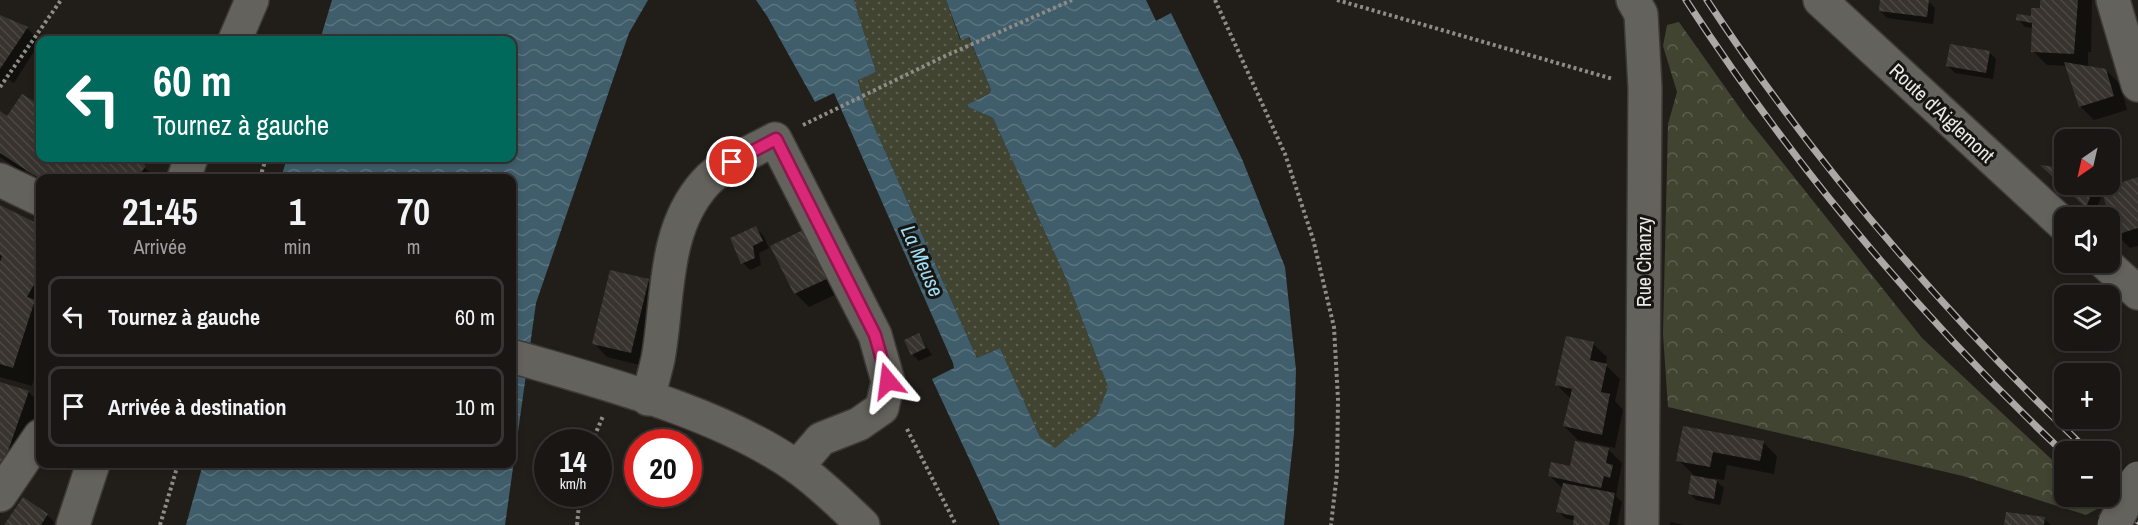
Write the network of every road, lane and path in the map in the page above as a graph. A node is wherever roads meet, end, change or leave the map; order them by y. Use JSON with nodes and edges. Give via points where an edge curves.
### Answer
{"nodes":[{"id":1,"x":61,"y":0,"type":"edge"},
{"id":2,"x":252,"y":0,"type":"edge"},
{"id":3,"x":1072,"y":0,"type":"edge"},
{"id":4,"x":1215,"y":0,"type":"edge"},
{"id":5,"x":1337,"y":0,"type":"edge"},
{"id":6,"x":1633,"y":0,"type":"edge"},
{"id":7,"x":1820,"y":0,"type":"edge"},
{"id":8,"x":2113,"y":0,"type":"edge"},
{"id":9,"x":37,"y":36,"type":"edge"},
{"id":10,"x":237,"y":36,"type":"edge"},
{"id":11,"x":36,"y":38,"type":"edge"},
{"id":12,"x":2138,"y":85,"type":"edge"},
{"id":13,"x":0,"y":87,"type":"edge"},
{"id":14,"x":1644,"y":88,"type":"junction"},
{"id":15,"x":814,"y":119,"type":"dead end"},
{"id":16,"x":0,"y":180,"type":"edge"},
{"id":17,"x":36,"y":197,"type":"edge"},
{"id":18,"x":2054,"y":216,"type":"edge"},
{"id":19,"x":2116,"y":273,"type":"edge"},
{"id":20,"x":2138,"y":293,"type":"edge"},
{"id":21,"x":516,"y":357,"type":"edge"},
{"id":22,"x":887,"y":388,"type":"junction"},
{"id":23,"x":648,"y":399,"type":"junction"},
{"id":24,"x":36,"y":442,"type":"edge"},
{"id":25,"x":797,"y":467,"type":"junction"},
{"id":26,"x":92,"y":468,"type":"edge"},
{"id":27,"x":177,"y":468,"type":"edge"},
{"id":28,"x":2138,"y":478,"type":"edge"},
{"id":29,"x":0,"y":495,"type":"edge"},
{"id":30,"x":579,"y":507,"type":"edge"},
{"id":31,"x":73,"y":525,"type":"edge"},
{"id":32,"x":160,"y":525,"type":"edge"},
{"id":33,"x":577,"y":525,"type":"edge"},
{"id":34,"x":863,"y":525,"type":"edge"},
{"id":35,"x":956,"y":525,"type":"edge"},
{"id":36,"x":1331,"y":525,"type":"edge"},
{"id":37,"x":1642,"y":525,"type":"edge"},
{"id":38,"x":2114,"y":525,"type":"edge"}],
"edges":[{"from":1,"to":9,"type":"path"},
{"from":2,"to":10,"type":"street"},
{"from":3,"to":15,"type":"path"},
{"from":4,"to":36,"type":"path","via":[[1285,154],[1313,239],[1334,327],[1337,473]]},
{"from":5,"to":14,"type":"path"},
{"from":6,"to":14,"type":"street","name":"Rue Chanzy","via":[[1641,14]]},
{"from":7,"to":18,"type":"street","name":"Route d'Aiglemont"},
{"from":8,"to":12,"type":"street"},
{"from":11,"to":13,"type":"path"},
{"from":14,"to":37,"type":"street","name":"Rue Chanzy"},
{"from":16,"to":17,"type":"street"},
{"from":19,"to":20,"type":"street"},
{"from":21,"to":23,"type":"street"},
{"from":22,"to":23,"type":"street","via":[[875,335],[776,139],[732,162],[705,182],[682,215],[671,255],[658,359]]},
{"from":22,"to":25,"type":"street","via":[[882,408],[859,424],[820,439]]},
{"from":22,"to":35,"type":"path"},
{"from":23,"to":25,"type":"street","via":[[736,432]]},
{"from":24,"to":29,"type":"street"},
{"from":25,"to":34,"type":"street"},
{"from":26,"to":31,"type":"street"},
{"from":27,"to":32,"type":"path"},
{"from":28,"to":38,"type":"street","bridge":true},
{"from":30,"to":33,"type":"path"}]}
